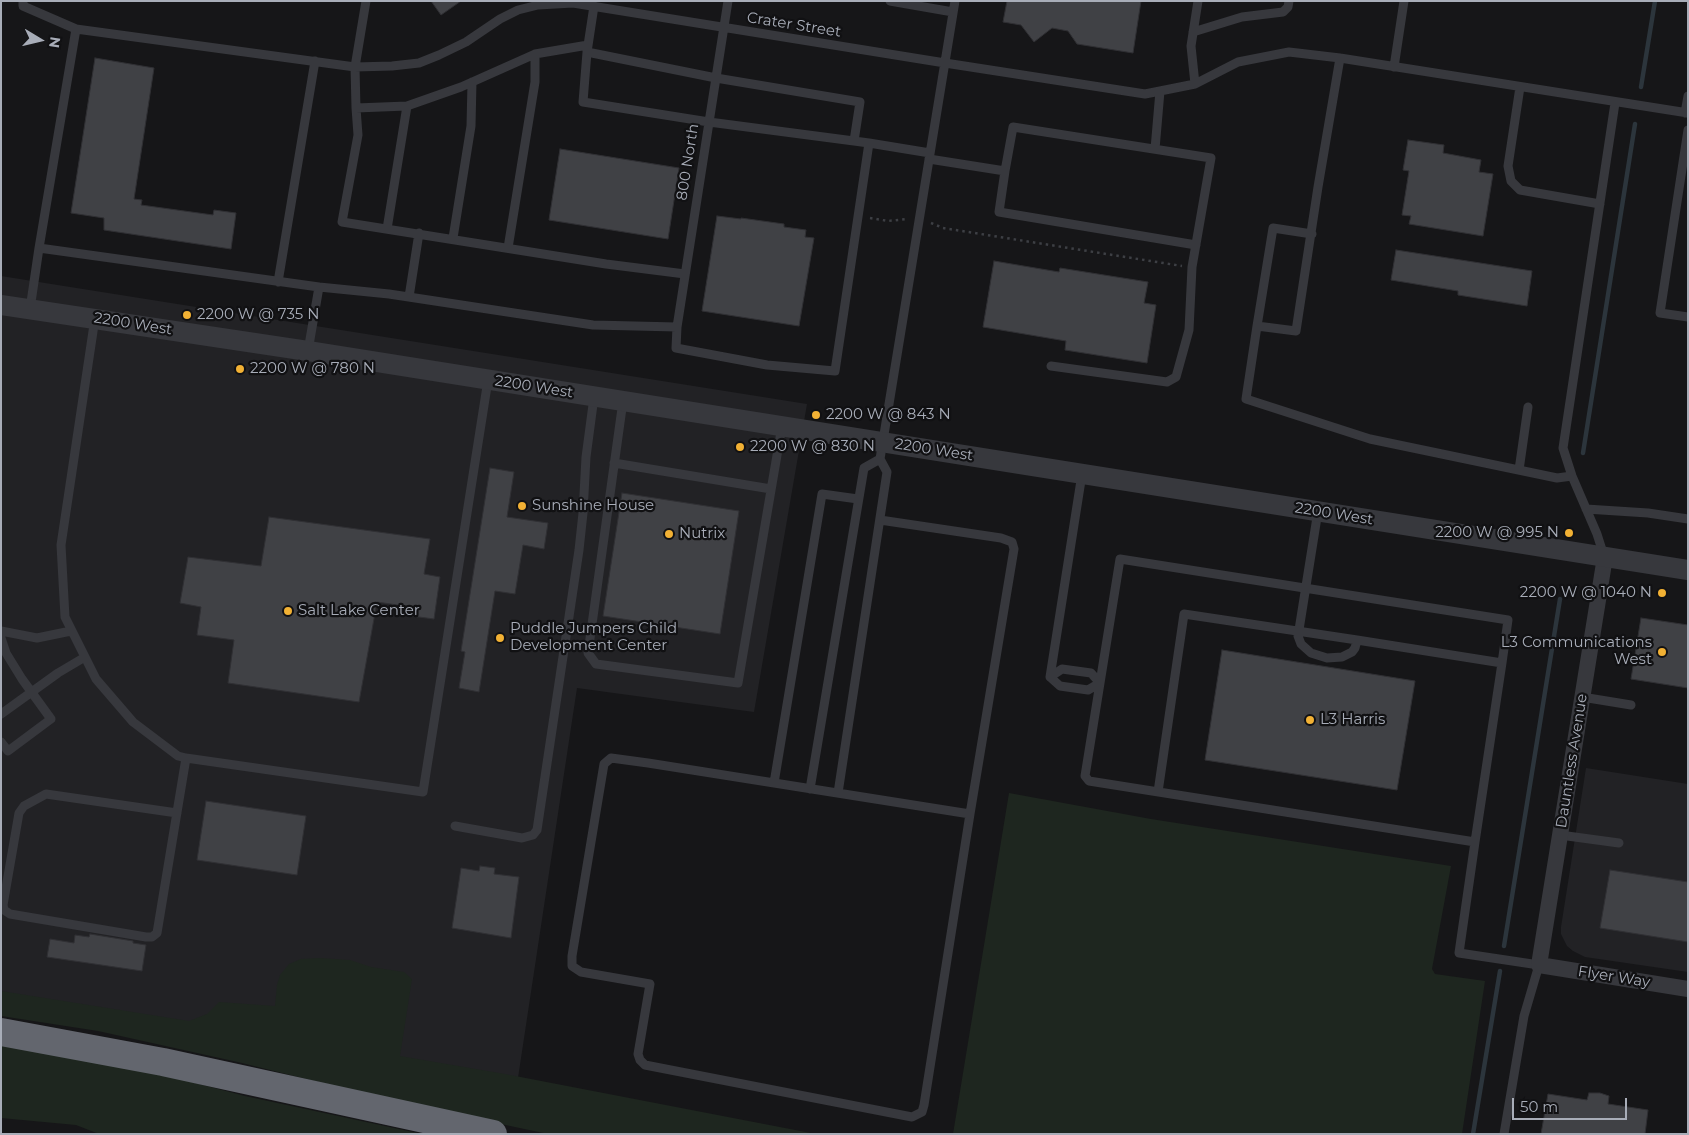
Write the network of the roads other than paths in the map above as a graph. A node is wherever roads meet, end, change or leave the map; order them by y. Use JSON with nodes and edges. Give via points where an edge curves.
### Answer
{"nodes":[{"id":1,"x":24,"y":1,"type":"edge"},
{"id":2,"x":366,"y":1,"type":"edge"},
{"id":3,"x":728,"y":1,"type":"edge"},
{"id":4,"x":890,"y":1,"type":"edge"},
{"id":5,"x":955,"y":1,"type":"edge"},
{"id":6,"x":1198,"y":1,"type":"edge"},
{"id":7,"x":1289,"y":1,"type":"edge"},
{"id":8,"x":1404,"y":1,"type":"edge"},
{"id":9,"x":594,"y":6,"type":"junction"},
{"id":10,"x":953,"y":12,"type":"junction"},
{"id":11,"x":723,"y":27,"type":"junction"},
{"id":12,"x":76,"y":29,"type":"junction"},
{"id":13,"x":1193,"y":32,"type":"junction"},
{"id":14,"x":587,"y":49,"type":"junction"},
{"id":15,"x":535,"y":54,"type":"junction"},
{"id":16,"x":1340,"y":58,"type":"junction"},
{"id":17,"x":315,"y":61,"type":"junction"},
{"id":18,"x":944,"y":63,"type":"junction"},
{"id":19,"x":355,"y":67,"type":"junction"},
{"id":20,"x":1394,"y":67,"type":"junction"},
{"id":21,"x":716,"y":78,"type":"junction"},
{"id":22,"x":472,"y":82,"type":"junction"},
{"id":23,"x":1195,"y":84,"type":"junction"},
{"id":24,"x":1520,"y":87,"type":"junction"},
{"id":25,"x":1160,"y":91,"type":"junction"},
{"id":26,"x":1688,"y":96,"type":"edge"},
{"id":27,"x":1615,"y":102,"type":"junction"},
{"id":28,"x":407,"y":106,"type":"junction"},
{"id":29,"x":356,"y":108,"type":"junction"},
{"id":30,"x":1686,"y":113,"type":"edge"},
{"id":31,"x":709,"y":122,"type":"junction"},
{"id":32,"x":1688,"y":130,"type":"edge"},
{"id":33,"x":854,"y":141,"type":"junction"},
{"id":34,"x":869,"y":144,"type":"junction"},
{"id":35,"x":1155,"y":149,"type":"junction"},
{"id":36,"x":930,"y":156,"type":"junction"},
{"id":37,"x":1005,"y":171,"type":"junction"},
{"id":38,"x":1600,"y":204,"type":"junction"},
{"id":39,"x":387,"y":228,"type":"junction"},
{"id":40,"x":419,"y":233,"type":"junction"},
{"id":41,"x":1312,"y":234,"type":"junction"},
{"id":42,"x":453,"y":238,"type":"junction"},
{"id":43,"x":1196,"y":245,"type":"junction"},
{"id":44,"x":39,"y":248,"type":"junction"},
{"id":45,"x":508,"y":248,"type":"junction"},
{"id":46,"x":685,"y":274,"type":"junction"},
{"id":47,"x":278,"y":282,"type":"junction"},
{"id":48,"x":320,"y":288,"type":"junction"},
{"id":49,"x":409,"y":297,"type":"junction"},
{"id":50,"x":2,"y":308,"type":"edge"},
{"id":51,"x":30,"y":308,"type":"junction"},
{"id":52,"x":95,"y":318,"type":"junction"},
{"id":53,"x":1688,"y":318,"type":"edge"},
{"id":54,"x":1257,"y":326,"type":"junction"},
{"id":55,"x":677,"y":327,"type":"junction"},
{"id":56,"x":308,"y":351,"type":"junction"},
{"id":57,"x":1051,"y":366,"type":"dead end"},
{"id":58,"x":488,"y":380,"type":"junction"},
{"id":59,"x":594,"y":397,"type":"junction"},
{"id":60,"x":623,"y":401,"type":"junction"},
{"id":61,"x":1528,"y":407,"type":"dead end"},
{"id":62,"x":782,"y":426,"type":"junction"},
{"id":63,"x":882,"y":451,"type":"junction"},
{"id":64,"x":614,"y":463,"type":"junction"},
{"id":65,"x":1519,"y":470,"type":"junction"},
{"id":66,"x":1082,"y":474,"type":"junction"},
{"id":67,"x":1572,"y":476,"type":"junction"},
{"id":68,"x":771,"y":489,"type":"junction"},
{"id":69,"x":858,"y":500,"type":"junction"},
{"id":70,"x":1586,"y":509,"type":"junction"},
{"id":71,"x":1318,"y":511,"type":"junction"},
{"id":72,"x":1688,"y":519,"type":"edge"},
{"id":73,"x":880,"y":520,"type":"junction"},
{"id":74,"x":1604,"y":557,"type":"junction"},
{"id":75,"x":1688,"y":570,"type":"edge"},
{"id":76,"x":1307,"y":587,"type":"junction"},
{"id":77,"x":1,"y":630,"type":"edge"},
{"id":78,"x":72,"y":631,"type":"junction"},
{"id":79,"x":1299,"y":631,"type":"junction"},
{"id":80,"x":1,"y":638,"type":"edge"},
{"id":81,"x":1357,"y":640,"type":"junction"},
{"id":82,"x":85,"y":657,"type":"junction"},
{"id":83,"x":1502,"y":663,"type":"junction"},
{"id":84,"x":1050,"y":676,"type":"junction"},
{"id":85,"x":1100,"y":683,"type":"junction"},
{"id":86,"x":31,"y":692,"type":"junction"},
{"id":87,"x":1582,"y":697,"type":"junction"},
{"id":88,"x":1632,"y":705,"type":"dead end"},
{"id":89,"x":1,"y":714,"type":"edge"},
{"id":90,"x":1,"y":742,"type":"edge"},
{"id":91,"x":186,"y":758,"type":"junction"},
{"id":92,"x":774,"y":783,"type":"junction"},
{"id":93,"x":810,"y":789,"type":"junction"},
{"id":94,"x":1158,"y":792,"type":"junction"},
{"id":95,"x":838,"y":793,"type":"junction"},
{"id":96,"x":176,"y":813,"type":"junction"},
{"id":97,"x":970,"y":814,"type":"junction"},
{"id":98,"x":455,"y":826,"type":"dead end"},
{"id":99,"x":1560,"y":834,"type":"junction"},
{"id":100,"x":1475,"y":842,"type":"junction"},
{"id":101,"x":1619,"y":843,"type":"dead end"},
{"id":102,"x":1539,"y":965,"type":"junction"},
{"id":103,"x":1688,"y":989,"type":"edge"},
{"id":104,"x":1,"y":1032,"type":"edge"},
{"id":105,"x":493,"y":1134,"type":"edge"},
{"id":106,"x":1504,"y":1134,"type":"edge"}],
"edges":[{"from":1,"to":12,"type":"lane","name":"Crater Street","via":[[23,6]]},
{"from":2,"to":19,"type":"lane"},
{"from":3,"to":11,"type":"lane","name":"800 North"},
{"from":4,"to":10,"type":"lane"},
{"from":5,"to":10,"type":"lane"},
{"from":6,"to":13,"type":"lane"},
{"from":7,"to":13,"type":"lane","via":[[1283,12],[1242,17]]},
{"from":8,"to":20,"type":"lane"},
{"from":9,"to":11,"type":"lane","name":"Crater Street"},
{"from":9,"to":14,"type":"lane"},
{"from":9,"to":19,"type":"lane","name":"Crater Street","via":[[538,5],[518,10],[466,42],[419,63]]},
{"from":10,"to":18,"type":"lane"},
{"from":11,"to":18,"type":"lane","name":"Crater Street"},
{"from":11,"to":21,"type":"lane","name":"800 North"},
{"from":12,"to":17,"type":"lane","name":"Crater Street"},
{"from":12,"to":44,"type":"lane"},
{"from":13,"to":23,"type":"lane","via":[[1191,46]]},
{"from":14,"to":15,"type":"lane"},
{"from":14,"to":21,"type":"lane"},
{"from":14,"to":31,"type":"lane","via":[[583,102]]},
{"from":15,"to":22,"type":"lane"},
{"from":15,"to":45,"type":"lane","via":[[535,82]]},
{"from":16,"to":20,"type":"lane","name":"Crater Street"},
{"from":16,"to":23,"type":"lane","name":"Crater Street","via":[[1289,52],[1238,62]]},
{"from":16,"to":41,"type":"lane"},
{"from":17,"to":19,"type":"lane","name":"Crater Street"},
{"from":17,"to":47,"type":"lane"},
{"from":18,"to":25,"type":"lane","name":"Crater Street","via":[[1145,94]]},
{"from":18,"to":36,"type":"lane"},
{"from":19,"to":29,"type":"lane"},
{"from":20,"to":24,"type":"lane","name":"Crater Street"},
{"from":21,"to":31,"type":"lane","name":"800 North"},
{"from":21,"to":33,"type":"lane","via":[[860,102]]},
{"from":22,"to":28,"type":"lane"},
{"from":22,"to":42,"type":"lane","via":[[471,126]]},
{"from":23,"to":25,"type":"lane","name":"Crater Street"},
{"from":24,"to":27,"type":"lane","name":"Crater Street"},
{"from":24,"to":38,"type":"lane","via":[[1508,166],[1511,181],[1520,190]]},
{"from":25,"to":35,"type":"lane"},
{"from":26,"to":30,"type":"lane"},
{"from":27,"to":30,"type":"lane","name":"Crater Street"},
{"from":27,"to":38,"type":"lane"},
{"from":28,"to":29,"type":"lane"},
{"from":28,"to":39,"type":"lane"},
{"from":29,"to":39,"type":"lane","via":[[358,135],[342,222]]},
{"from":31,"to":33,"type":"lane"},
{"from":31,"to":46,"type":"lane","name":"800 North"},
{"from":32,"to":53,"type":"lane","via":[[1660,312]]},
{"from":33,"to":34,"type":"lane"},
{"from":34,"to":36,"type":"lane"},
{"from":34,"to":55,"type":"lane","name":"800 North","via":[[834,371],[767,365],[676,348]]},
{"from":35,"to":37,"type":"lane","via":[[1013,127]]},
{"from":35,"to":43,"type":"lane","via":[[1211,158]]},
{"from":36,"to":37,"type":"lane"},
{"from":36,"to":63,"type":"lane"},
{"from":37,"to":43,"type":"lane","via":[[999,212]]},
{"from":38,"to":67,"type":"lane","via":[[1563,448]]},
{"from":39,"to":40,"type":"lane"},
{"from":40,"to":42,"type":"lane"},
{"from":40,"to":49,"type":"lane"},
{"from":41,"to":54,"type":"lane","via":[[1296,331]]},
{"from":41,"to":54,"type":"lane","via":[[1273,228]]},
{"from":42,"to":45,"type":"lane"},
{"from":43,"to":57,"type":"lane","via":[[1189,330],[1176,377],[1167,382]]},
{"from":44,"to":47,"type":"lane"},
{"from":44,"to":51,"type":"lane"},
{"from":45,"to":46,"type":"lane"},
{"from":46,"to":55,"type":"lane","name":"800 North"},
{"from":47,"to":48,"type":"lane"},
{"from":48,"to":49,"type":"lane"},
{"from":48,"to":56,"type":"lane"},
{"from":49,"to":55,"type":"lane","via":[[593,324]]},
{"from":50,"to":51,"type":"street","name":"2200 West"},
{"from":51,"to":52,"type":"street","name":"2200 West"},
{"from":52,"to":56,"type":"street","name":"2200 West"},
{"from":52,"to":78,"type":"lane","via":[[61,545],[65,617]]},
{"from":54,"to":65,"type":"lane","via":[[1246,399],[1370,439]]},
{"from":56,"to":58,"type":"street","name":"2200 West"},
{"from":58,"to":59,"type":"street","name":"2200 West"},
{"from":58,"to":91,"type":"lane","via":[[423,792]]},
{"from":59,"to":60,"type":"street","name":"2200 West"},
{"from":59,"to":98,"type":"lane","via":[[579,550],[537,830],[522,838]]},
{"from":60,"to":62,"type":"street","name":"2200 West"},
{"from":60,"to":64,"type":"lane"},
{"from":61,"to":65,"type":"lane"},
{"from":62,"to":63,"type":"street","name":"2200 West"},
{"from":62,"to":68,"type":"lane"},
{"from":63,"to":66,"type":"street","name":"2200 West"},
{"from":63,"to":69,"type":"lane","via":[[864,468]]},
{"from":63,"to":73,"type":"lane","via":[[887,472]]},
{"from":64,"to":68,"type":"lane"},
{"from":64,"to":68,"type":"lane","via":[[588,653],[596,664],[738,683]]},
{"from":65,"to":67,"type":"lane","via":[[1556,478]]},
{"from":66,"to":71,"type":"street","name":"2200 West"},
{"from":66,"to":84,"type":"lane"},
{"from":67,"to":70,"type":"lane"},
{"from":69,"to":92,"type":"lane","via":[[822,494]]},
{"from":69,"to":93,"type":"lane"},
{"from":70,"to":72,"type":"lane"},
{"from":70,"to":74,"type":"lane"},
{"from":71,"to":74,"type":"street","name":"2200 West"},
{"from":71,"to":76,"type":"lane"},
{"from":73,"to":95,"type":"lane"},
{"from":73,"to":97,"type":"lane","via":[[1012,542],[1014,549]]},
{"from":74,"to":75,"type":"street","name":"2200 West"},
{"from":74,"to":87,"type":"street","name":"Dauntless Avenue"},
{"from":76,"to":79,"type":"lane"},
{"from":76,"to":83,"type":"lane","via":[[1508,620]]},
{"from":76,"to":85,"type":"lane","via":[[1120,558]]},
{"from":77,"to":78,"type":"lane","via":[[37,638]]},
{"from":78,"to":82,"type":"lane"},
{"from":79,"to":81,"type":"lane"},
{"from":79,"to":81,"type":"lane","via":[[1301,644],[1327,658],[1342,657],[1352,652]]},
{"from":79,"to":94,"type":"lane","via":[[1184,614]]},
{"from":80,"to":86,"type":"lane","via":[[6,653]]},
{"from":81,"to":83,"type":"lane"},
{"from":82,"to":86,"type":"lane"},
{"from":82,"to":91,"type":"lane","via":[[96,679],[133,722],[178,756]]},
{"from":83,"to":100,"type":"lane"},
{"from":84,"to":85,"type":"lane","via":[[1060,686],[1088,690]]},
{"from":84,"to":85,"type":"lane","via":[[1062,669],[1091,673]]},
{"from":85,"to":94,"type":"lane","via":[[1085,776],[1089,781]]},
{"from":86,"to":89,"type":"lane"},
{"from":86,"to":90,"type":"lane","via":[[51,719],[8,751]]},
{"from":87,"to":88,"type":"lane"},
{"from":87,"to":99,"type":"street","name":"Dauntless Avenue"},
{"from":91,"to":96,"type":"lane"},
{"from":92,"to":93,"type":"lane"},
{"from":92,"to":97,"type":"lane","via":[[616,758],[604,764],[572,966],[581,972],[650,984],[638,1054],[645,1065],[912,1117],[922,1112]]},
{"from":93,"to":95,"type":"lane"},
{"from":94,"to":100,"type":"lane"},
{"from":95,"to":97,"type":"lane"},
{"from":96,"to":96,"type":"lane","via":[[157,933],[152,936],[10,914],[4,910],[19,813],[24,806],[46,794]]},
{"from":99,"to":101,"type":"lane"},
{"from":99,"to":102,"type":"street","name":"Dauntless Avenue"},
{"from":100,"to":102,"type":"lane","via":[[1459,953]]},
{"from":102,"to":103,"type":"street","name":"Flyer Way"},
{"from":102,"to":106,"type":"lane","via":[[1524,1016]]},
{"from":104,"to":105,"type":"highway","via":[[163,1062]]}]}
